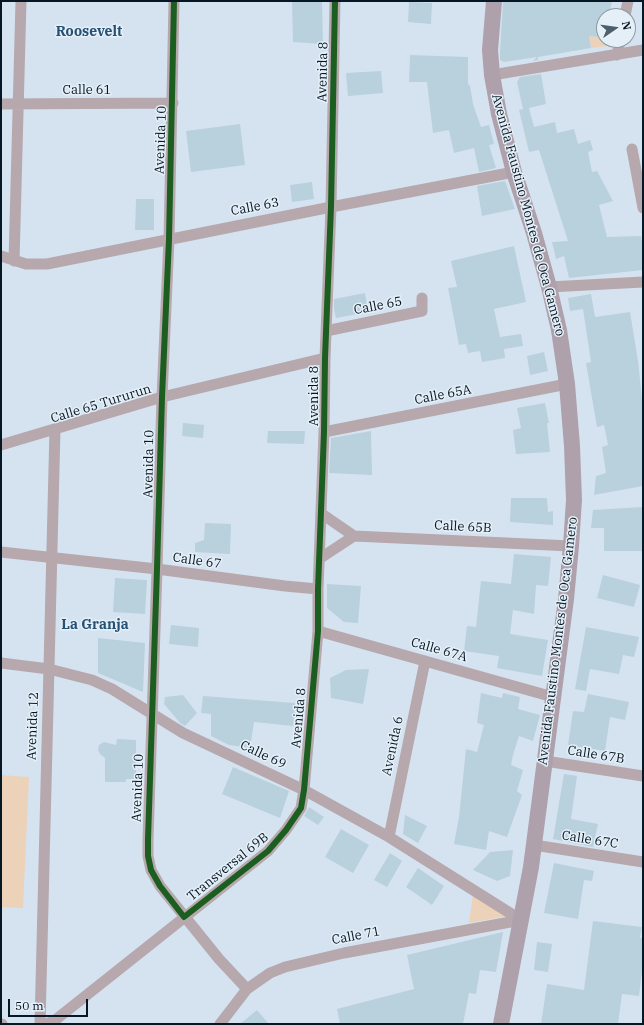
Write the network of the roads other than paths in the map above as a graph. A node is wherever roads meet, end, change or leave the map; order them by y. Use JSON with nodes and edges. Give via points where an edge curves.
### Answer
{"nodes":[{"id":1,"x":21,"y":1,"type":"edge"},
{"id":2,"x":174,"y":1,"type":"edge"},
{"id":3,"x":335,"y":1,"type":"edge"},
{"id":4,"x":494,"y":1,"type":"edge"},
{"id":5,"x":618,"y":48,"type":"edge"},
{"id":6,"x":643,"y":50,"type":"edge"},
{"id":7,"x":617,"y":55,"type":"junction"},
{"id":8,"x":492,"y":75,"type":"junction"},
{"id":9,"x":173,"y":103,"type":"junction"},
{"id":10,"x":1,"y":104,"type":"edge"},
{"id":11,"x":19,"y":105,"type":"junction"},
{"id":12,"x":632,"y":149,"type":"dead end"},
{"id":13,"x":514,"y":172,"type":"junction"},
{"id":14,"x":331,"y":207,"type":"junction"},
{"id":15,"x":643,"y":208,"type":"edge"},
{"id":16,"x":169,"y":238,"type":"junction"},
{"id":17,"x":1,"y":256,"type":"edge"},
{"id":18,"x":14,"y":261,"type":"junction"},
{"id":19,"x":643,"y":282,"type":"edge"},
{"id":20,"x":549,"y":287,"type":"junction"},
{"id":21,"x":422,"y":298,"type":"dead end"},
{"id":22,"x":326,"y":331,"type":"junction"},
{"id":23,"x":325,"y":358,"type":"junction"},
{"id":24,"x":567,"y":384,"type":"junction"},
{"id":25,"x":162,"y":397,"type":"junction"},
{"id":26,"x":56,"y":429,"type":"junction"},
{"id":27,"x":324,"y":432,"type":"junction"},
{"id":28,"x":1,"y":445,"type":"edge"},
{"id":29,"x":322,"y":514,"type":"junction"},
{"id":30,"x":354,"y":536,"type":"junction"},
{"id":31,"x":571,"y":546,"type":"junction"},
{"id":32,"x":1,"y":552,"type":"edge"},
{"id":33,"x":52,"y":558,"type":"junction"},
{"id":34,"x":320,"y":559,"type":"junction"},
{"id":35,"x":157,"y":569,"type":"junction"},
{"id":36,"x":318,"y":589,"type":"junction"},
{"id":37,"x":318,"y":631,"type":"junction"},
{"id":38,"x":424,"y":661,"type":"junction"},
{"id":39,"x":1,"y":663,"type":"edge"},
{"id":40,"x":49,"y":669,"type":"junction"},
{"id":41,"x":553,"y":697,"type":"junction"},
{"id":42,"x":152,"y":714,"type":"junction"},
{"id":43,"x":545,"y":760,"type":"junction"},
{"id":44,"x":643,"y":776,"type":"edge"},
{"id":45,"x":304,"y":790,"type":"junction"},
{"id":46,"x":389,"y":837,"type":"junction"},
{"id":47,"x":534,"y":846,"type":"junction"},
{"id":48,"x":643,"y":862,"type":"edge"},
{"id":49,"x":184,"y":916,"type":"junction"},
{"id":50,"x":521,"y":920,"type":"junction"},
{"id":51,"x":247,"y":989,"type":"junction"},
{"id":52,"x":40,"y":1024,"type":"edge"},
{"id":53,"x":46,"y":1024,"type":"edge"},
{"id":54,"x":220,"y":1024,"type":"edge"},
{"id":55,"x":501,"y":1024,"type":"edge"}],
"edges":[{"from":1,"to":11,"type":"street"},
{"from":2,"to":9,"type":"street","name":"Avenida 10"},
{"from":3,"to":14,"type":"street","name":"Avenida 8"},
{"from":4,"to":8,"type":"highway","name":"Avenida Faustino Montes de Oca Gamero"},
{"from":5,"to":7,"type":"street"},
{"from":6,"to":7,"type":"street"},
{"from":7,"to":8,"type":"street"},
{"from":8,"to":13,"type":"highway","name":"Avenida Faustino Montes de Oca Gamero","via":[[498,114]]},
{"from":9,"to":11,"type":"street","name":"Calle 61"},
{"from":9,"to":16,"type":"street","name":"Avenida 10"},
{"from":10,"to":11,"type":"street","name":"Calle 61"},
{"from":11,"to":18,"type":"street"},
{"from":12,"to":15,"type":"street"},
{"from":13,"to":14,"type":"street","name":"Calle 63"},
{"from":13,"to":20,"type":"highway","name":"Avenida Faustino Montes de Oca Gamero"},
{"from":14,"to":16,"type":"street","name":"Calle 63"},
{"from":14,"to":22,"type":"street","name":"Avenida 8"},
{"from":16,"to":18,"type":"street","name":"Calle 63","via":[[47,264]]},
{"from":16,"to":25,"type":"street","name":"Avenida 10"},
{"from":17,"to":18,"type":"street","name":"Calle 63"},
{"from":19,"to":20,"type":"street"},
{"from":20,"to":24,"type":"highway","name":"Avenida Faustino Montes de Oca Gamero"},
{"from":21,"to":22,"type":"street","name":"Calle 65","via":[[422,312]]},
{"from":22,"to":23,"type":"street","name":"Avenida 8"},
{"from":23,"to":25,"type":"street","name":"Calle 65 Tururun"},
{"from":23,"to":27,"type":"street","name":"Avenida 8"},
{"from":24,"to":27,"type":"street","name":"Calle 65A"},
{"from":24,"to":31,"type":"highway","name":"Avenida Faustino Montes de Oca Gamero","via":[[574,500]]},
{"from":25,"to":26,"type":"street","name":"Calle 65 Tururun"},
{"from":25,"to":35,"type":"street","name":"Avenida 10"},
{"from":26,"to":28,"type":"street","name":"Calle 65 Tururun"},
{"from":26,"to":33,"type":"street","name":"Avenida 12"},
{"from":27,"to":29,"type":"street","name":"Avenida 8"},
{"from":29,"to":30,"type":"street"},
{"from":29,"to":34,"type":"street","name":"Avenida 8"},
{"from":30,"to":31,"type":"street","name":"Calle 65B"},
{"from":30,"to":34,"type":"street"},
{"from":31,"to":41,"type":"highway","name":"Avenida Faustino Montes de Oca Gamero"},
{"from":32,"to":33,"type":"street","name":"Calle 67"},
{"from":33,"to":35,"type":"street","name":"Calle 67"},
{"from":33,"to":40,"type":"street","name":"Avenida 12"},
{"from":34,"to":36,"type":"street","name":"Avenida 8"},
{"from":35,"to":36,"type":"street","name":"Calle 67"},
{"from":35,"to":42,"type":"street","name":"Avenida 10"},
{"from":36,"to":37,"type":"street","name":"Avenida 8"},
{"from":37,"to":38,"type":"street","name":"Calle 67A"},
{"from":37,"to":45,"type":"street","name":"Avenida 8"},
{"from":38,"to":41,"type":"street","name":"Calle 67A"},
{"from":38,"to":46,"type":"street","name":"Avenida 6"},
{"from":39,"to":40,"type":"street","name":"Calle 69"},
{"from":40,"to":42,"type":"street","name":"Calle 69","via":[[92,680],[112,689]]},
{"from":40,"to":52,"type":"street","name":"Avenida 12"},
{"from":41,"to":43,"type":"highway","name":"Avenida Faustino Montes de Oca Gamero"},
{"from":42,"to":45,"type":"street","name":"Calle 69","via":[[182,733]]},
{"from":42,"to":49,"type":"street","name":"Avenida 10","via":[[148,856],[151,870],[160,886]]},
{"from":43,"to":44,"type":"street","name":"Calle 67B"},
{"from":43,"to":47,"type":"highway","name":"Avenida Faustino Montes de Oca Gamero"},
{"from":45,"to":46,"type":"street","name":"Calle 69"},
{"from":45,"to":49,"type":"street","name":"Transversal 69B","via":[[301,808],[268,851]]},
{"from":46,"to":50,"type":"street","name":"Calle 69"},
{"from":47,"to":48,"type":"street","name":"Calle 67C"},
{"from":47,"to":50,"type":"highway","name":"Avenida Faustino Montes de Oca Gamero"},
{"from":49,"to":51,"type":"street","name":"Avenida 10"},
{"from":49,"to":53,"type":"street","name":"Transversal 69B","via":[[54,1021]]},
{"from":50,"to":51,"type":"street","name":"Calle 71","via":[[302,962],[270,973]]},
{"from":50,"to":55,"type":"highway","name":"Avenida Faustino Montes de Oca Gamero"},
{"from":51,"to":54,"type":"street","name":"Calle 71"}]}
